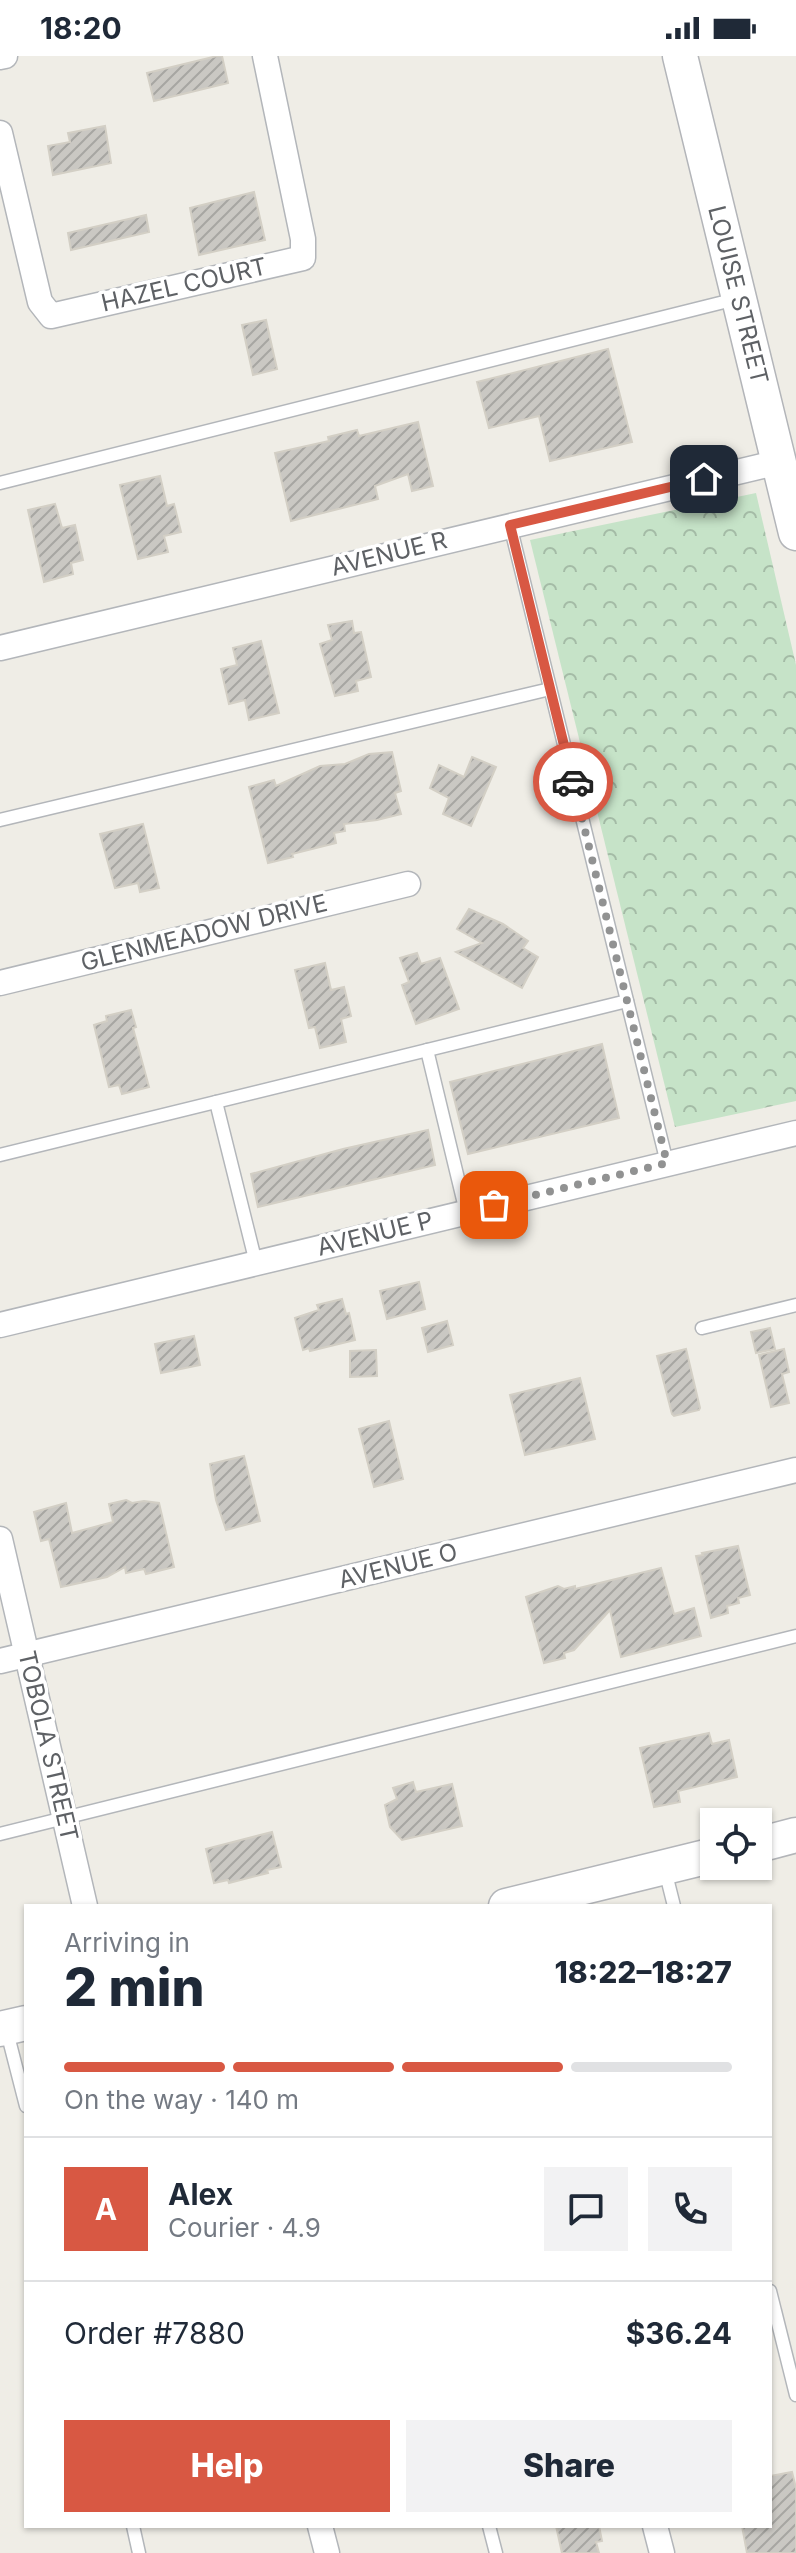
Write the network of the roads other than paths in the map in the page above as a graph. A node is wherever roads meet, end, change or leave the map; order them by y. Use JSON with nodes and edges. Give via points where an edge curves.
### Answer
{"nodes":[{"id":1,"x":265,"y":56,"type":"edge"},
{"id":2,"x":680,"y":56,"type":"edge"},
{"id":3,"x":0,"y":133,"type":"edge"},
{"id":4,"x":739,"y":298,"type":"junction"},
{"id":5,"x":779,"y":462,"type":"junction"},
{"id":6,"x":0,"y":483,"type":"edge"},
{"id":7,"x":510,"y":525,"type":"junction"},
{"id":8,"x":796,"y":533,"type":"edge"},
{"id":9,"x":0,"y":648,"type":"edge"},
{"id":10,"x":550,"y":689,"type":"junction"},
{"id":11,"x":0,"y":820,"type":"edge"},
{"id":12,"x":408,"y":884,"type":"dead end"},
{"id":13,"x":0,"y":983,"type":"edge"},
{"id":14,"x":627,"y":1001,"type":"junction"},
{"id":15,"x":427,"y":1050,"type":"junction"},
{"id":16,"x":216,"y":1102,"type":"junction"},
{"id":17,"x":796,"y":1133,"type":"edge"},
{"id":18,"x":0,"y":1155,"type":"edge"},
{"id":19,"x":667,"y":1163,"type":"junction"},
{"id":20,"x":466,"y":1212,"type":"junction"},
{"id":21,"x":256,"y":1263,"type":"junction"},
{"id":22,"x":796,"y":1305,"type":"edge"},
{"id":23,"x":0,"y":1325,"type":"edge"},
{"id":24,"x":702,"y":1328,"type":"dead end"},
{"id":25,"x":796,"y":1470,"type":"edge"},
{"id":26,"x":0,"y":1539,"type":"edge"},
{"id":27,"x":796,"y":1636,"type":"edge"},
{"id":28,"x":26,"y":1655,"type":"junction"},
{"id":29,"x":0,"y":1661,"type":"edge"},
{"id":30,"x":65,"y":1818,"type":"junction"},
{"id":31,"x":0,"y":1834,"type":"edge"},
{"id":32,"x":796,"y":1835,"type":"edge"},
{"id":33,"x":772,"y":1841,"type":"edge"},
{"id":34,"x":700,"y":1859,"type":"edge"},
{"id":35,"x":664,"y":1868,"type":"junction"},
{"id":36,"x":85,"y":1904,"type":"edge"},
{"id":37,"x":514,"y":1904,"type":"edge"},
{"id":38,"x":673,"y":1904,"type":"edge"},
{"id":39,"x":11,"y":2026,"type":"edge"},
{"id":40,"x":24,"y":2095,"type":"edge"},
{"id":41,"x":772,"y":2299,"type":"edge"},
{"id":42,"x":796,"y":2395,"type":"edge"},
{"id":43,"x":133,"y":2528,"type":"edge"},
{"id":44,"x":321,"y":2528,"type":"edge"},
{"id":45,"x":490,"y":2528,"type":"edge"},
{"id":46,"x":656,"y":2528,"type":"edge"},
{"id":47,"x":139,"y":2553,"type":"edge"},
{"id":48,"x":327,"y":2553,"type":"edge"},
{"id":49,"x":496,"y":2553,"type":"edge"},
{"id":50,"x":662,"y":2553,"type":"edge"}],
"edges":[{"from":1,"to":3,"type":"street","name":"HAZEL COURT","via":[[303,258],[51,316],[40,302]]},
{"from":2,"to":4,"type":"street","name":"LOUISE STREET"},
{"from":4,"to":5,"type":"street","name":"LOUISE STREET"},
{"from":4,"to":6,"type":"lane"},
{"from":5,"to":7,"type":"street","name":"AVENUE R"},
{"from":5,"to":8,"type":"street","name":"LOUISE STREET"},
{"from":7,"to":9,"type":"street","name":"AVENUE R"},
{"from":7,"to":10,"type":"lane"},
{"from":10,"to":11,"type":"lane"},
{"from":10,"to":14,"type":"lane"},
{"from":12,"to":13,"type":"street","name":"GLENMEADOW DRIVE"},
{"from":14,"to":15,"type":"lane"},
{"from":14,"to":19,"type":"lane"},
{"from":15,"to":16,"type":"lane"},
{"from":15,"to":20,"type":"lane"},
{"from":16,"to":18,"type":"lane"},
{"from":16,"to":21,"type":"lane"},
{"from":17,"to":19,"type":"street","name":"AVENUE P"},
{"from":19,"to":20,"type":"street","name":"AVENUE P"},
{"from":20,"to":21,"type":"street","name":"AVENUE P"},
{"from":21,"to":23,"type":"street","name":"AVENUE P"},
{"from":22,"to":24,"type":"lane"},
{"from":25,"to":28,"type":"street","name":"AVENUE O"},
{"from":26,"to":28,"type":"street","name":"TOBOLA STREET"},
{"from":27,"to":30,"type":"lane"},
{"from":28,"to":29,"type":"street","name":"AVENUE O"},
{"from":28,"to":30,"type":"street","name":"TOBOLA STREET"},
{"from":30,"to":31,"type":"lane"},
{"from":30,"to":36,"type":"street","name":"TOBOLA STREET"},
{"from":32,"to":33,"type":"street"},
{"from":34,"to":35,"type":"street"},
{"from":35,"to":37,"type":"street"},
{"from":35,"to":38,"type":"lane"},
{"from":39,"to":40,"type":"lane"},
{"from":41,"to":42,"type":"lane"},
{"from":43,"to":47,"type":"lane"},
{"from":44,"to":48,"type":"street"},
{"from":45,"to":49,"type":"lane"},
{"from":46,"to":50,"type":"street"}]}
